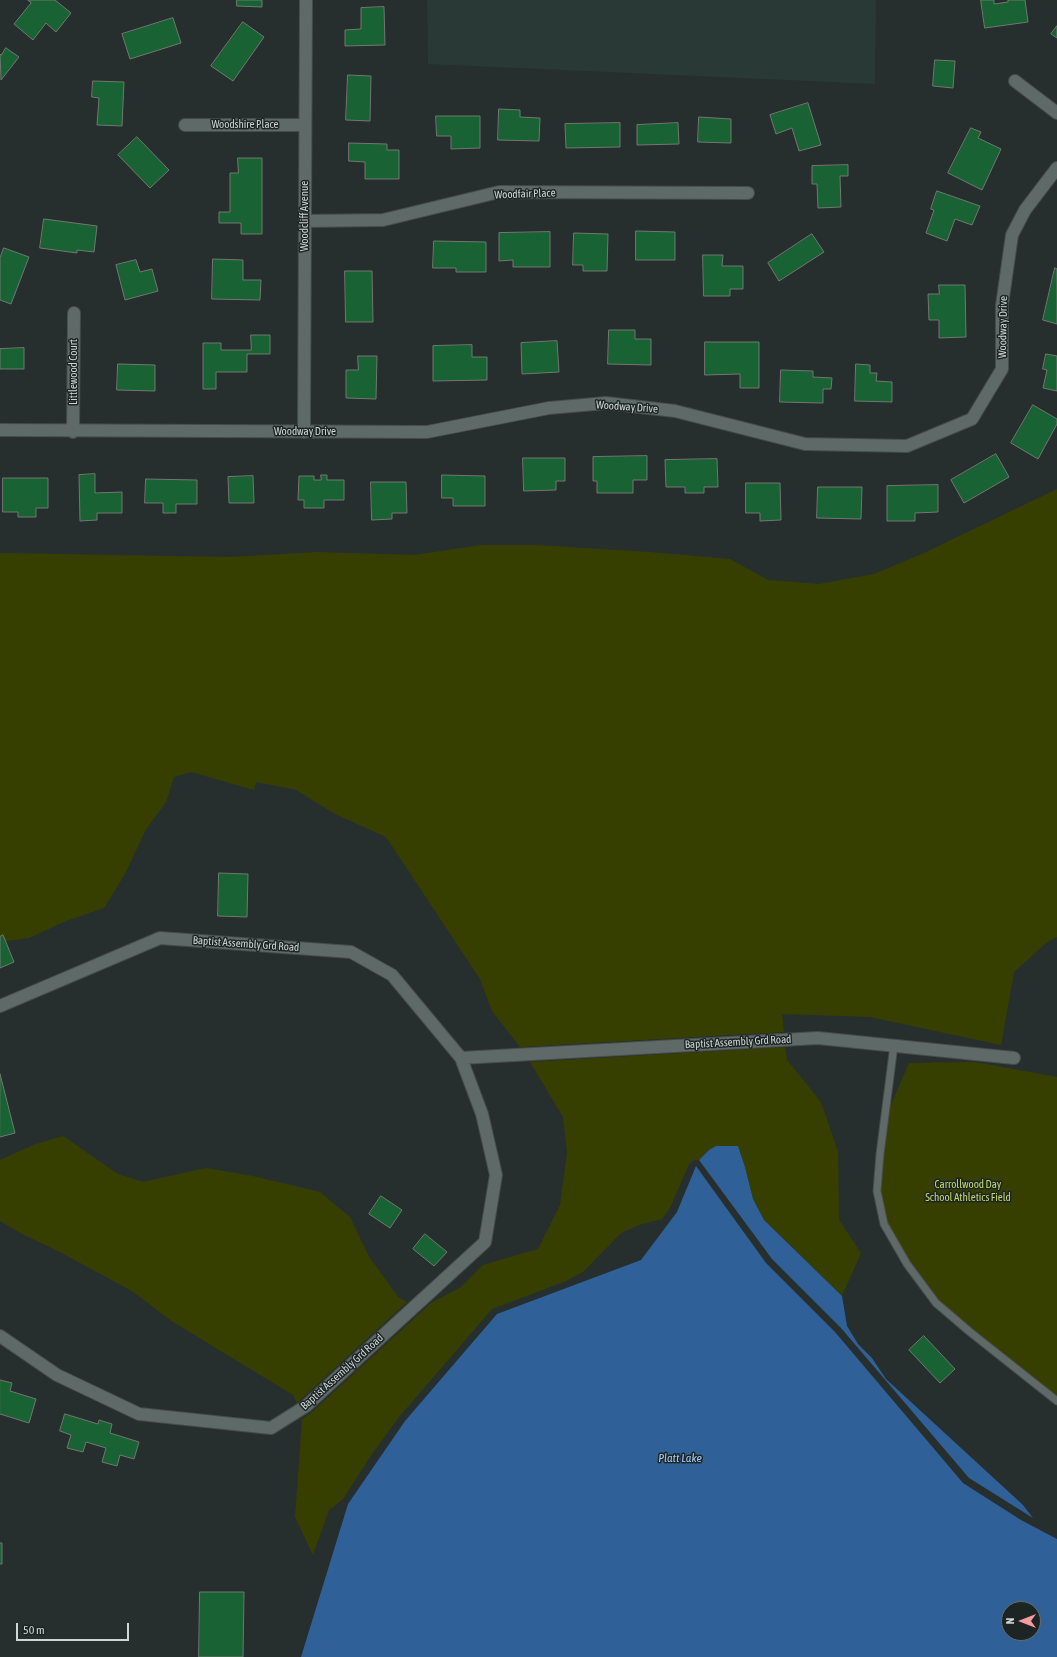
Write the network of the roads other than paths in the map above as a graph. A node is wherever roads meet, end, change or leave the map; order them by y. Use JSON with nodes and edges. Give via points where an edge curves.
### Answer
{"nodes":[{"id":1,"x":306,"y":0,"type":"edge"},
{"id":2,"x":1016,"y":81,"type":"dead end"},
{"id":3,"x":1057,"y":113,"type":"edge"},
{"id":4,"x":185,"y":125,"type":"dead end"},
{"id":5,"x":305,"y":125,"type":"junction"},
{"id":6,"x":1057,"y":168,"type":"edge"},
{"id":7,"x":748,"y":193,"type":"dead end"},
{"id":8,"x":305,"y":221,"type":"junction"},
{"id":9,"x":74,"y":313,"type":"dead end"},
{"id":10,"x":0,"y":430,"type":"edge"},
{"id":11,"x":73,"y":432,"type":"junction"},
{"id":12,"x":304,"y":432,"type":"junction"},
{"id":13,"x":0,"y":1006,"type":"edge"},
{"id":14,"x":894,"y":1046,"type":"junction"},
{"id":15,"x":461,"y":1058,"type":"junction"},
{"id":16,"x":1014,"y":1058,"type":"dead end"},
{"id":17,"x":0,"y":1336,"type":"edge"},
{"id":18,"x":1057,"y":1401,"type":"edge"}],
"edges":[{"from":1,"to":5,"type":"street","name":"Woodcliff Avenue"},
{"from":2,"to":3,"type":"street"},
{"from":4,"to":5,"type":"street","name":"Woodshire Place"},
{"from":5,"to":8,"type":"street","name":"Woodcliff Avenue"},
{"from":6,"to":12,"type":"street","name":"Woodway Drive","via":[[1025,210],[1012,235],[1002,305],[1002,369],[972,419],[907,446],[805,444],[675,411],[606,403],[549,408],[427,432]]},
{"from":7,"to":8,"type":"street","name":"Woodfair Place","via":[[499,192],[383,220]]},
{"from":8,"to":12,"type":"street","name":"Woodcliff Avenue"},
{"from":9,"to":11,"type":"street","name":"Littlewood Court"},
{"from":10,"to":11,"type":"street","name":"Woodway Drive"},
{"from":11,"to":12,"type":"street","name":"Woodway Drive"},
{"from":13,"to":15,"type":"street","name":"Baptist Assembly Grd Road","via":[[160,938],[352,952],[392,975]]},
{"from":14,"to":15,"type":"street","name":"Baptist Assembly Grd Road","via":[[818,1038]]},
{"from":14,"to":16,"type":"street","name":"Baptist Assembly Grd Road"},
{"from":14,"to":18,"type":"lane","via":[[877,1191],[884,1224],[907,1264],[936,1302]]},
{"from":15,"to":17,"type":"street","name":"Baptist Assembly Grd Road","via":[[482,1114],[496,1175],[485,1242],[306,1406],[271,1428],[139,1414],[57,1375]]}]}
